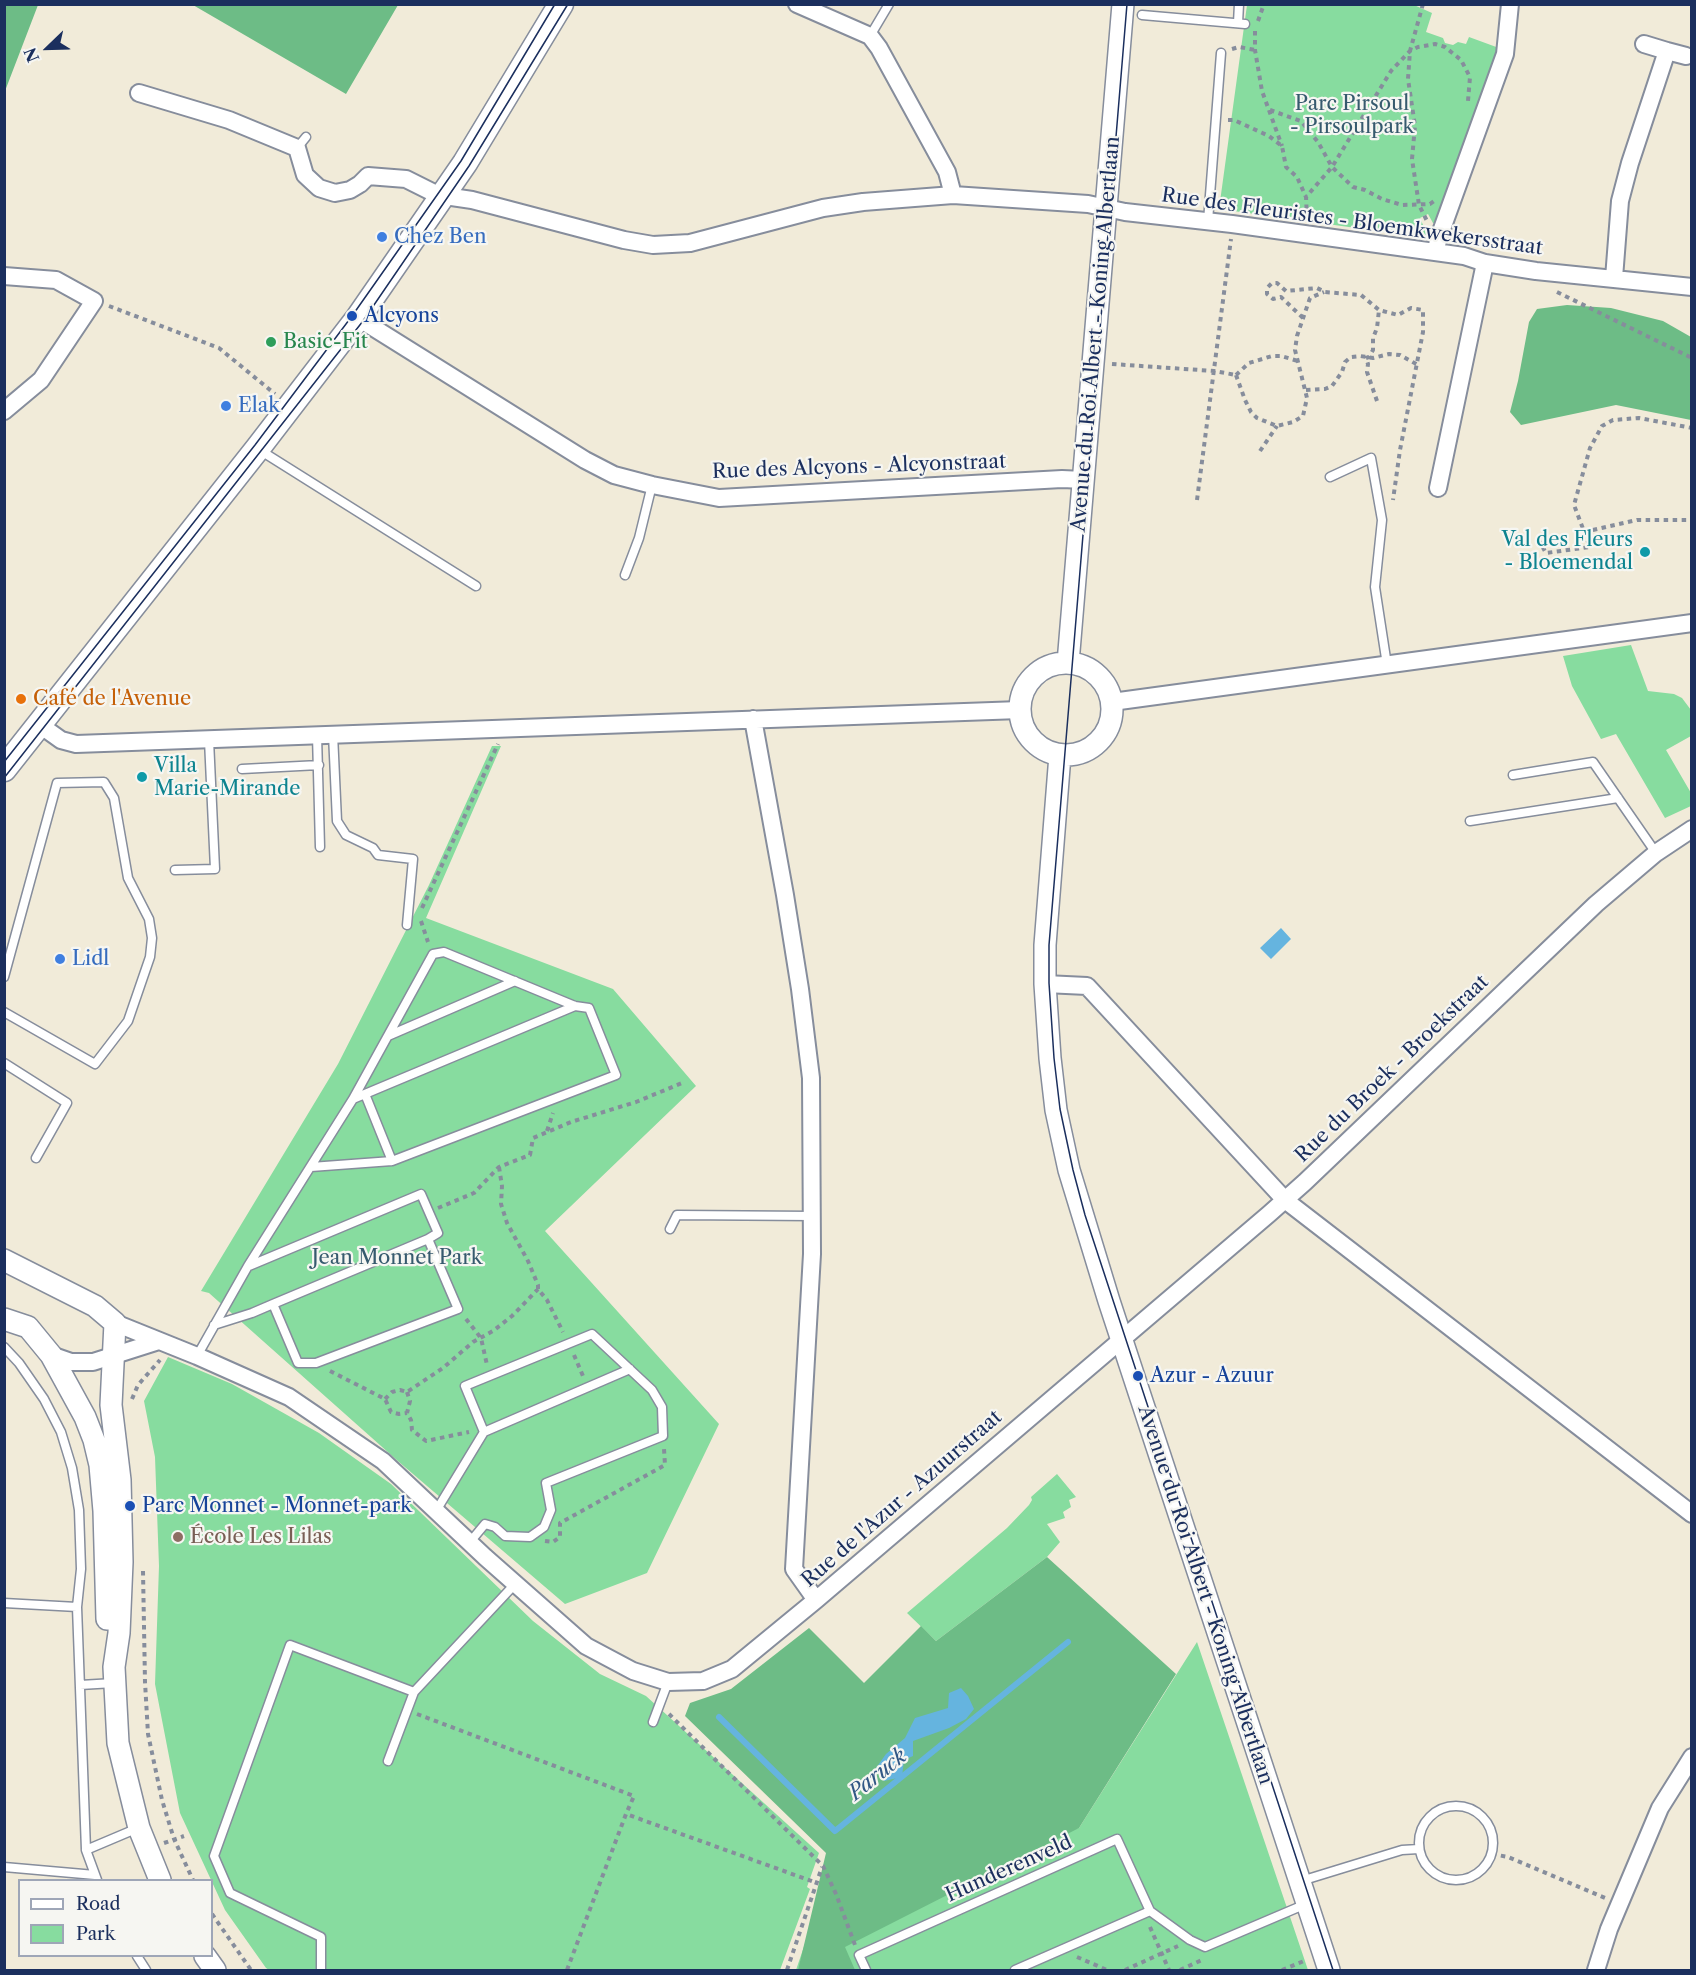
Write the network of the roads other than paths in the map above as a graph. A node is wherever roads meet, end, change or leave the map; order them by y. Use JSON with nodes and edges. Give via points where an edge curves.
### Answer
{"nodes":[{"id":1,"x":561,"y":4,"type":"edge"},
{"id":2,"x":797,"y":4,"type":"edge"},
{"id":3,"x":889,"y":4,"type":"edge"},
{"id":4,"x":1122,"y":4,"type":"edge"},
{"id":5,"x":1239,"y":4,"type":"edge"},
{"id":6,"x":1510,"y":4,"type":"edge"},
{"id":7,"x":1142,"y":15,"type":"dead end"},
{"id":8,"x":870,"y":36,"type":"junction"},
{"id":9,"x":1644,"y":44,"type":"dead end"},
{"id":10,"x":1667,"y":51,"type":"junction"},
{"id":11,"x":1221,"y":53,"type":"dead end"},
{"id":12,"x":1686,"y":56,"type":"dead end"},
{"id":13,"x":139,"y":93,"type":"dead end"},
{"id":14,"x":952,"y":195,"type":"junction"},
{"id":15,"x":443,"y":196,"type":"junction"},
{"id":16,"x":1107,"y":208,"type":"junction"},
{"id":17,"x":1208,"y":221,"type":"junction"},
{"id":18,"x":1436,"y":252,"type":"junction"},
{"id":19,"x":1485,"y":263,"type":"junction"},
{"id":20,"x":4,"y":276,"type":"edge"},
{"id":21,"x":1614,"y":278,"type":"junction"},
{"id":22,"x":1692,"y":287,"type":"edge"},
{"id":23,"x":358,"y":318,"type":"junction"},
{"id":24,"x":4,"y":411,"type":"edge"},
{"id":25,"x":258,"y":448,"type":"junction"},
{"id":26,"x":1330,"y":477,"type":"dead end"},
{"id":27,"x":1084,"y":480,"type":"junction"},
{"id":28,"x":652,"y":485,"type":"junction"},
{"id":29,"x":1438,"y":488,"type":"dead end"},
{"id":30,"x":625,"y":575,"type":"dead end"},
{"id":31,"x":476,"y":586,"type":"dead end"},
{"id":32,"x":1692,"y":622,"type":"edge"},
{"id":33,"x":1068,"y":663,"type":"junction"},
{"id":34,"x":1386,"y":664,"type":"junction"},
{"id":35,"x":1112,"y":702,"type":"junction"},
{"id":36,"x":1020,"y":710,"type":"junction"},
{"id":37,"x":753,"y":719,"type":"junction"},
{"id":38,"x":40,"y":726,"type":"junction"},
{"id":39,"x":325,"y":734,"type":"junction"},
{"id":40,"x":209,"y":740,"type":"junction"},
{"id":41,"x":1060,"y":755,"type":"junction"},
{"id":42,"x":319,"y":765,"type":"junction"},
{"id":43,"x":4,"y":769,"type":"edge"},
{"id":44,"x":242,"y":769,"type":"dead end"},
{"id":45,"x":1513,"y":775,"type":"dead end"},
{"id":46,"x":1618,"y":798,"type":"junction"},
{"id":47,"x":1470,"y":821,"type":"dead end"},
{"id":48,"x":1692,"y":829,"type":"edge"},
{"id":49,"x":320,"y":847,"type":"dead end"},
{"id":50,"x":1656,"y":853,"type":"junction"},
{"id":51,"x":175,"y":870,"type":"dead end"},
{"id":52,"x":407,"y":925,"type":"dead end"},
{"id":53,"x":4,"y":977,"type":"edge"},
{"id":54,"x":515,"y":981,"type":"junction"},
{"id":55,"x":1046,"y":984,"type":"junction"},
{"id":56,"x":575,"y":1006,"type":"junction"},
{"id":57,"x":4,"y":1012,"type":"edge"},
{"id":58,"x":387,"y":1037,"type":"junction"},
{"id":59,"x":4,"y":1063,"type":"edge"},
{"id":60,"x":364,"y":1094,"type":"junction"},
{"id":61,"x":354,"y":1099,"type":"junction"},
{"id":62,"x":36,"y":1158,"type":"dead end"},
{"id":63,"x":392,"y":1161,"type":"junction"},
{"id":64,"x":310,"y":1167,"type":"junction"},
{"id":65,"x":1285,"y":1200,"type":"junction"},
{"id":66,"x":813,"y":1215,"type":"junction"},
{"id":67,"x":670,"y":1229,"type":"dead end"},
{"id":68,"x":428,"y":1239,"type":"junction"},
{"id":69,"x":4,"y":1260,"type":"edge"},
{"id":70,"x":248,"y":1266,"type":"junction"},
{"id":71,"x":273,"y":1304,"type":"junction"},
{"id":72,"x":4,"y":1319,"type":"edge"},
{"id":73,"x":115,"y":1323,"type":"junction"},
{"id":74,"x":214,"y":1325,"type":"junction"},
{"id":75,"x":1122,"y":1339,"type":"junction"},
{"id":76,"x":159,"y":1341,"type":"junction"},
{"id":77,"x":4,"y":1347,"type":"edge"},
{"id":78,"x":114,"y":1354,"type":"junction"},
{"id":79,"x":51,"y":1355,"type":"junction"},
{"id":80,"x":197,"y":1356,"type":"junction"},
{"id":81,"x":630,"y":1369,"type":"junction"},
{"id":82,"x":484,"y":1431,"type":"junction"},
{"id":83,"x":436,"y":1511,"type":"junction"},
{"id":84,"x":1692,"y":1514,"type":"edge"},
{"id":85,"x":470,"y":1542,"type":"junction"},
{"id":86,"x":514,"y":1584,"type":"junction"},
{"id":87,"x":816,"y":1600,"type":"junction"},
{"id":88,"x":4,"y":1603,"type":"edge"},
{"id":89,"x":77,"y":1607,"type":"junction"},
{"id":90,"x":114,"y":1675,"type":"junction"},
{"id":91,"x":668,"y":1682,"type":"junction"},
{"id":92,"x":80,"y":1685,"type":"junction"},
{"id":93,"x":414,"y":1692,"type":"junction"},
{"id":94,"x":653,"y":1722,"type":"dead end"},
{"id":95,"x":1692,"y":1757,"type":"edge"},
{"id":96,"x":388,"y":1761,"type":"dead end"},
{"id":97,"x":139,"y":1827,"type":"junction"},
{"id":98,"x":1419,"y":1849,"type":"junction"},
{"id":99,"x":86,"y":1850,"type":"junction"},
{"id":100,"x":4,"y":1867,"type":"edge"},
{"id":101,"x":96,"y":1878,"type":"edge"},
{"id":102,"x":155,"y":1879,"type":"edge"},
{"id":103,"x":1299,"y":1882,"type":"junction"},
{"id":104,"x":1307,"y":1904,"type":"junction"},
{"id":105,"x":1150,"y":1911,"type":"junction"},
{"id":106,"x":138,"y":1957,"type":"edge"},
{"id":107,"x":206,"y":1957,"type":"edge"},
{"id":108,"x":146,"y":1971,"type":"edge"},
{"id":109,"x":215,"y":1971,"type":"edge"},
{"id":110,"x":321,"y":1971,"type":"edge"},
{"id":111,"x":866,"y":1971,"type":"edge"},
{"id":112,"x":1016,"y":1971,"type":"edge"},
{"id":113,"x":1329,"y":1971,"type":"edge"},
{"id":114,"x":1596,"y":1971,"type":"edge"}],
"edges":[{"from":1,"to":15,"type":"main road"},
{"from":2,"to":8,"type":"street"},
{"from":3,"to":8,"type":"lane"},
{"from":4,"to":16,"type":"street","name":"Avenue du Roi Albert - Koning Albertlaan"},
{"from":5,"to":7,"type":"lane","via":[[1242,24]]},
{"from":6,"to":18,"type":"street","via":[[1505,54]]},
{"from":8,"to":14,"type":"street","via":[[947,172]]},
{"from":9,"to":10,"type":"street"},
{"from":10,"to":12,"type":"street"},
{"from":10,"to":21,"type":"street","via":[[1620,201]]},
{"from":11,"to":17,"type":"lane"},
{"from":13,"to":15,"type":"street","name":"Rue des Fleuristes - Bloemkwekersstraat","via":[[302,142],[305,175],[319,188],[335,193],[350,190],[368,176],[406,179]]},
{"from":14,"to":15,"type":"street","name":"Rue des Fleuristes - Bloemkwekersstraat","via":[[823,208],[690,243],[653,246]]},
{"from":14,"to":16,"type":"street","name":"Rue des Fleuristes - Bloemkwekersstraat"},
{"from":15,"to":23,"type":"main road"},
{"from":16,"to":17,"type":"street","name":"Rue des Fleuristes - Bloemkwekersstraat"},
{"from":16,"to":27,"type":"street","name":"Avenue du Roi Albert - Koning Albertlaan"},
{"from":17,"to":18,"type":"street","name":"Rue des Fleuristes - Bloemkwekersstraat"},
{"from":18,"to":19,"type":"street","name":"Rue des Fleuristes - Bloemkwekersstraat"},
{"from":19,"to":21,"type":"street","name":"Rue des Fleuristes - Bloemkwekersstraat"},
{"from":19,"to":29,"type":"street"},
{"from":20,"to":24,"type":"street","via":[[56,280],[94,301],[41,380]]},
{"from":21,"to":22,"type":"street","name":"Rue des Fleuristes - Bloemkwekersstraat"},
{"from":23,"to":25,"type":"main road"},
{"from":23,"to":28,"type":"street","name":"Rue des Alcyons - Alcyonstraat","via":[[585,460],[614,476]]},
{"from":25,"to":31,"type":"lane"},
{"from":25,"to":38,"type":"main road"},
{"from":26,"to":34,"type":"lane","via":[[1371,458],[1382,520],[1375,587]]},
{"from":27,"to":28,"type":"street","name":"Rue des Alcyons - Alcyonstraat","via":[[719,498]]},
{"from":27,"to":33,"type":"street","name":"Avenue du Roi Albert - Koning Albertlaan"},
{"from":28,"to":30,"type":"lane"},
{"from":32,"to":34,"type":"street"},
{"from":33,"to":35,"type":"street","via":[[1087,668],[1102,680]]},
{"from":33,"to":36,"type":"street","via":[[1051,665],[1035,675],[1024,690]]},
{"from":34,"to":35,"type":"street"},
{"from":35,"to":41,"type":"street","via":[[1108,729],[1096,745],[1078,754]]},
{"from":36,"to":37,"type":"street"},
{"from":36,"to":41,"type":"street","via":[[1030,738],[1043,749]]},
{"from":37,"to":39,"type":"street"},
{"from":37,"to":66,"type":"street","via":[[785,895],[811,1078]]},
{"from":38,"to":40,"type":"street","via":[[61,740],[76,744]]},
{"from":38,"to":43,"type":"main road"},
{"from":39,"to":40,"type":"street"},
{"from":39,"to":42,"type":"lane"},
{"from":39,"to":52,"type":"lane","via":[[337,821],[346,836],[373,848],[378,855],[413,859]]},
{"from":40,"to":51,"type":"lane","via":[[215,869]]},
{"from":41,"to":55,"type":"street","name":"Avenue du Roi Albert - Koning Albertlaan","via":[[1045,945]]},
{"from":42,"to":44,"type":"lane"},
{"from":42,"to":49,"type":"lane"},
{"from":45,"to":46,"type":"lane","via":[[1593,762]]},
{"from":46,"to":47,"type":"lane"},
{"from":46,"to":50,"type":"lane"},
{"from":48,"to":50,"type":"street","name":"Rue du Broek - Broekstraat"},
{"from":50,"to":65,"type":"street","name":"Rue du Broek - Broekstraat","via":[[1596,904]]},
{"from":53,"to":57,"type":"lane","via":[[57,783],[105,782],[114,798],[128,878],[149,918],[152,938],[150,957],[128,1022],[95,1064]]},
{"from":54,"to":56,"type":"lane"},
{"from":54,"to":58,"type":"lane"},
{"from":54,"to":58,"type":"lane","via":[[444,952],[433,954]]},
{"from":55,"to":65,"type":"street","via":[[1087,986]]},
{"from":55,"to":75,"type":"street","name":"Avenue du Roi Albert - Koning Albertlaan","via":[[1056,1110],[1081,1216]]},
{"from":56,"to":60,"type":"lane"},
{"from":56,"to":63,"type":"lane","via":[[589,1008],[616,1075]]},
{"from":58,"to":61,"type":"lane"},
{"from":59,"to":62,"type":"lane","via":[[67,1103]]},
{"from":60,"to":61,"type":"lane"},
{"from":60,"to":63,"type":"lane"},
{"from":61,"to":64,"type":"lane"},
{"from":63,"to":64,"type":"lane"},
{"from":64,"to":70,"type":"lane"},
{"from":65,"to":75,"type":"street","name":"Rue du Broek - Broekstraat"},
{"from":65,"to":84,"type":"street"},
{"from":66,"to":67,"type":"lane","via":[[677,1215]]},
{"from":66,"to":87,"type":"street","via":[[794,1569]]},
{"from":68,"to":70,"type":"lane","via":[[438,1233],[421,1194]]},
{"from":68,"to":71,"type":"lane"},
{"from":68,"to":71,"type":"lane","via":[[458,1308],[315,1364],[298,1363]]},
{"from":69,"to":73,"type":"street","via":[[95,1306]]},
{"from":70,"to":74,"type":"lane"},
{"from":71,"to":74,"type":"lane"},
{"from":72,"to":79,"type":"street","via":[[28,1327]]},
{"from":73,"to":76,"type":"street"},
{"from":73,"to":78,"type":"street"},
{"from":74,"to":80,"type":"lane"},
{"from":75,"to":87,"type":"street","name":"Rue de l'Azur - Azuurstraat"},
{"from":75,"to":103,"type":"street","name":"Avenue du Roi Albert - Koning Albertlaan"},
{"from":76,"to":78,"type":"street"},
{"from":76,"to":80,"type":"street"},
{"from":77,"to":89,"type":"lane","via":[[44,1399],[72,1468],[80,1521]]},
{"from":78,"to":79,"type":"street","via":[[93,1362],[71,1362]]},
{"from":78,"to":90,"type":"street","via":[[111,1405],[120,1480],[122,1562]]},
{"from":79,"to":90,"type":"street","via":[[85,1417],[100,1465],[108,1632]]},
{"from":80,"to":83,"type":"street","via":[[289,1397],[383,1461]]},
{"from":81,"to":82,"type":"lane"},
{"from":81,"to":82,"type":"lane","via":[[592,1334],[465,1386]]},
{"from":81,"to":85,"type":"lane","via":[[652,1390],[662,1407],[663,1436],[546,1483],[551,1510],[544,1527],[533,1535],[505,1536],[485,1524]]},
{"from":82,"to":83,"type":"lane"},
{"from":83,"to":85,"type":"street"},
{"from":85,"to":86,"type":"street"},
{"from":86,"to":91,"type":"street","via":[[586,1647],[633,1671]]},
{"from":86,"to":93,"type":"lane"},
{"from":87,"to":91,"type":"street","name":"Rue de l'Azur - Azuurstraat","via":[[732,1669],[703,1681]]},
{"from":88,"to":89,"type":"lane"},
{"from":89,"to":92,"type":"lane"},
{"from":90,"to":92,"type":"lane"},
{"from":90,"to":97,"type":"street","via":[[118,1743]]},
{"from":91,"to":94,"type":"lane"},
{"from":92,"to":99,"type":"lane"},
{"from":93,"to":96,"type":"lane"},
{"from":93,"to":110,"type":"lane","via":[[290,1646],[214,1856],[230,1893],[321,1937]]},
{"from":95,"to":114,"type":"street","via":[[1660,1808]]},
{"from":97,"to":99,"type":"lane"},
{"from":97,"to":102,"type":"street"},
{"from":98,"to":98,"type":"lane","via":[[1430,1870],[1441,1877],[1466,1879],[1486,1865],[1494,1841],[1491,1829],[1476,1811],[1453,1805],[1436,1811],[1423,1824]]},
{"from":98,"to":103,"type":"lane","via":[[1402,1850]]},
{"from":99,"to":101,"type":"lane"},
{"from":100,"to":101,"type":"lane"},
{"from":103,"to":104,"type":"street","name":"Avenue du Roi Albert - Koning Albertlaan"},
{"from":104,"to":105,"type":"lane","name":"Hunderenveld","via":[[1205,1947]]},
{"from":104,"to":113,"type":"street","name":"Avenue du Roi Albert - Koning Albertlaan"},
{"from":105,"to":111,"type":"lane","name":"Hunderenveld","via":[[1117,1839],[859,1955]]},
{"from":105,"to":112,"type":"lane"},
{"from":106,"to":108,"type":"lane"},
{"from":107,"to":109,"type":"street"}]}
